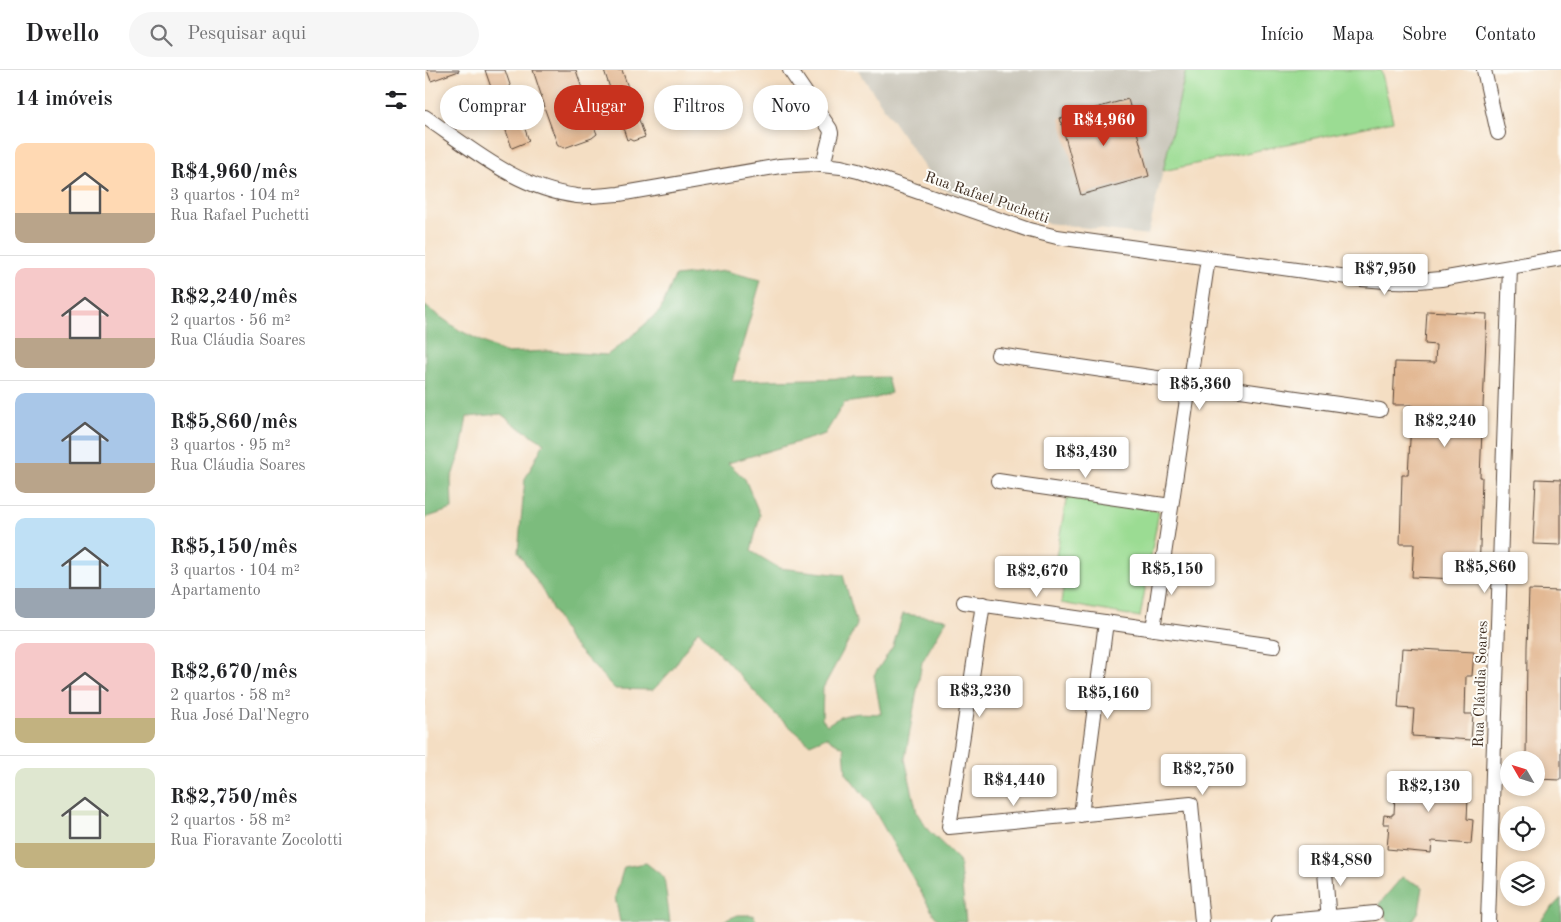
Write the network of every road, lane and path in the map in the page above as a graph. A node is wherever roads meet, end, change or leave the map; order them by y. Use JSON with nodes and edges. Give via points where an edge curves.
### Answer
{"nodes":[{"id":1,"x":790,"y":70,"type":"edge"},
{"id":2,"x":1483,"y":70,"type":"edge"},
{"id":3,"x":425,"y":116,"type":"edge"},
{"id":4,"x":1498,"y":133,"type":"dead end"},
{"id":5,"x":823,"y":165,"type":"junction"},
{"id":6,"x":1207,"y":258,"type":"junction"},
{"id":7,"x":1561,"y":258,"type":"edge"},
{"id":8,"x":1510,"y":267,"type":"junction"},
{"id":9,"x":998,"y":355,"type":"dead end"},
{"id":10,"x":1189,"y":383,"type":"junction"},
{"id":11,"x":1381,"y":410,"type":"dead end"},
{"id":12,"x":997,"y":481,"type":"dead end"},
{"id":13,"x":1171,"y":506,"type":"junction"},
{"id":14,"x":964,"y":602,"type":"dead end"},
{"id":15,"x":983,"y":604,"type":"junction"},
{"id":16,"x":1106,"y":622,"type":"junction"},
{"id":17,"x":1153,"y":628,"type":"junction"},
{"id":18,"x":1273,"y":646,"type":"dead end"},
{"id":19,"x":1081,"y":815,"type":"junction"},
{"id":20,"x":1324,"y":859,"type":"dead end"},
{"id":21,"x":1375,"y":913,"type":"dead end"},
{"id":22,"x":1329,"y":920,"type":"edge"},
{"id":23,"x":1202,"y":922,"type":"edge"},
{"id":24,"x":1279,"y":922,"type":"edge"},
{"id":25,"x":1488,"y":922,"type":"edge"}],
"edges":[{"from":1,"to":5,"type":"street","via":[[830,129]]},
{"from":2,"to":4,"type":"street"},
{"from":3,"to":5,"type":"street","name":"Rua Rafael Puchetti","via":[[522,180],[578,196],[619,194],[781,166]]},
{"from":5,"to":6,"type":"street","name":"Rua Rafael Puchetti","via":[[867,174],[1043,234]]},
{"from":6,"to":8,"type":"street","name":"Rua Rafael Puchetti","via":[[1382,281],[1423,281]]},
{"from":6,"to":10,"type":"street"},
{"from":7,"to":8,"type":"street","name":"Rua Rafael Puchetti"},
{"from":8,"to":25,"type":"street","name":"Rua Cláudia Soares"},
{"from":9,"to":10,"type":"street"},
{"from":10,"to":11,"type":"street"},
{"from":10,"to":13,"type":"street"},
{"from":12,"to":13,"type":"street"},
{"from":13,"to":17,"type":"street"},
{"from":14,"to":15,"type":"street"},
{"from":15,"to":16,"type":"street"},
{"from":15,"to":19,"type":"street","via":[[949,827]]},
{"from":16,"to":17,"type":"street"},
{"from":16,"to":19,"type":"street"},
{"from":17,"to":18,"type":"street"},
{"from":19,"to":23,"type":"street","via":[[1191,804]]},
{"from":20,"to":22,"type":"street"},
{"from":21,"to":22,"type":"street"},
{"from":22,"to":24,"type":"street"}]}
